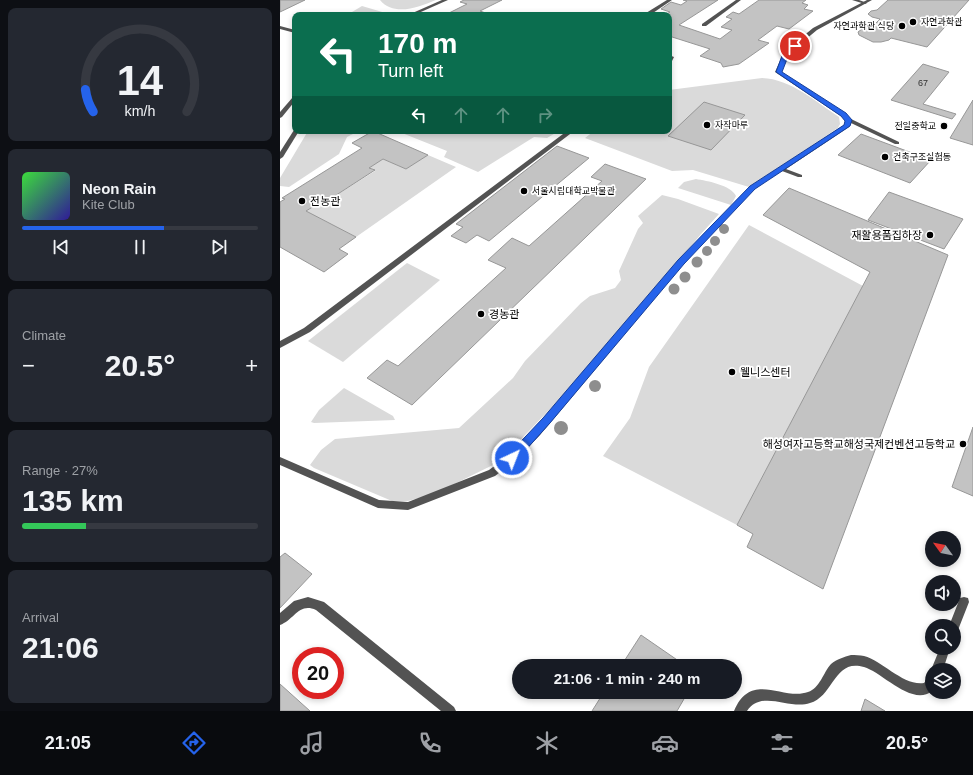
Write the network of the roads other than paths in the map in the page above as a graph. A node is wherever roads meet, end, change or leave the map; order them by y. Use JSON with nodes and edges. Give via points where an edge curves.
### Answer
{"nodes":[{"id":1,"x":446,"y":0,"type":"edge"},
{"id":2,"x":670,"y":0,"type":"edge"},
{"id":3,"x":739,"y":0,"type":"edge"},
{"id":4,"x":854,"y":0,"type":"edge"},
{"id":5,"x":868,"y":2,"type":"edge"},
{"id":6,"x":417,"y":12,"type":"edge"},
{"id":7,"x":651,"y":12,"type":"edge"},
{"id":8,"x":704,"y":25,"type":"dead end"},
{"id":9,"x":280,"y":27,"type":"edge"},
{"id":10,"x":292,"y":31,"type":"edge"},
{"id":11,"x":292,"y":102,"type":"edge"},
{"id":12,"x":280,"y":116,"type":"edge"},
{"id":13,"x":849,"y":120,"type":"junction"},
{"id":14,"x":294,"y":134,"type":"edge"},
{"id":15,"x":567,"y":134,"type":"edge"},
{"id":16,"x":897,"y":143,"type":"dead end"},
{"id":17,"x":280,"y":157,"type":"edge"},
{"id":18,"x":781,"y":169,"type":"junction"},
{"id":19,"x":800,"y":176,"type":"dead end"},
{"id":20,"x":280,"y":345,"type":"edge"},
{"id":21,"x":280,"y":461,"type":"edge"},
{"id":22,"x":964,"y":602,"type":"dead end"},
{"id":23,"x":957,"y":619,"type":"edge"},
{"id":24,"x":280,"y":620,"type":"edge"},
{"id":25,"x":925,"y":688,"type":"edge"},
{"id":26,"x":450,"y":711,"type":"edge"},
{"id":27,"x":740,"y":711,"type":"edge"}],
"edges":[{"from":1,"to":6,"type":"street"},
{"from":2,"to":7,"type":"street"},
{"from":3,"to":8,"type":"street"},
{"from":4,"to":5,"type":"street"},
{"from":5,"to":13,"type":"street","via":[[815,29],[786,53],[778,72]]},
{"from":9,"to":10,"type":"street"},
{"from":11,"to":12,"type":"street"},
{"from":13,"to":16,"type":"street"},
{"from":13,"to":18,"type":"street","via":[[847,126]]},
{"from":14,"to":17,"type":"street"},
{"from":15,"to":20,"type":"street","via":[[307,330]]},
{"from":18,"to":19,"type":"street"},
{"from":18,"to":21,"type":"street","via":[[752,188],[686,256],[537,432],[512,458],[492,473],[408,506],[378,504]]},
{"from":22,"to":23,"type":"street"},
{"from":24,"to":26,"type":"street","via":[[294,607],[312,601]]},
{"from":25,"to":27,"type":"street","via":[[911,688],[864,661],[845,662],[835,667],[816,694],[808,698],[766,694],[751,698]]}]}
